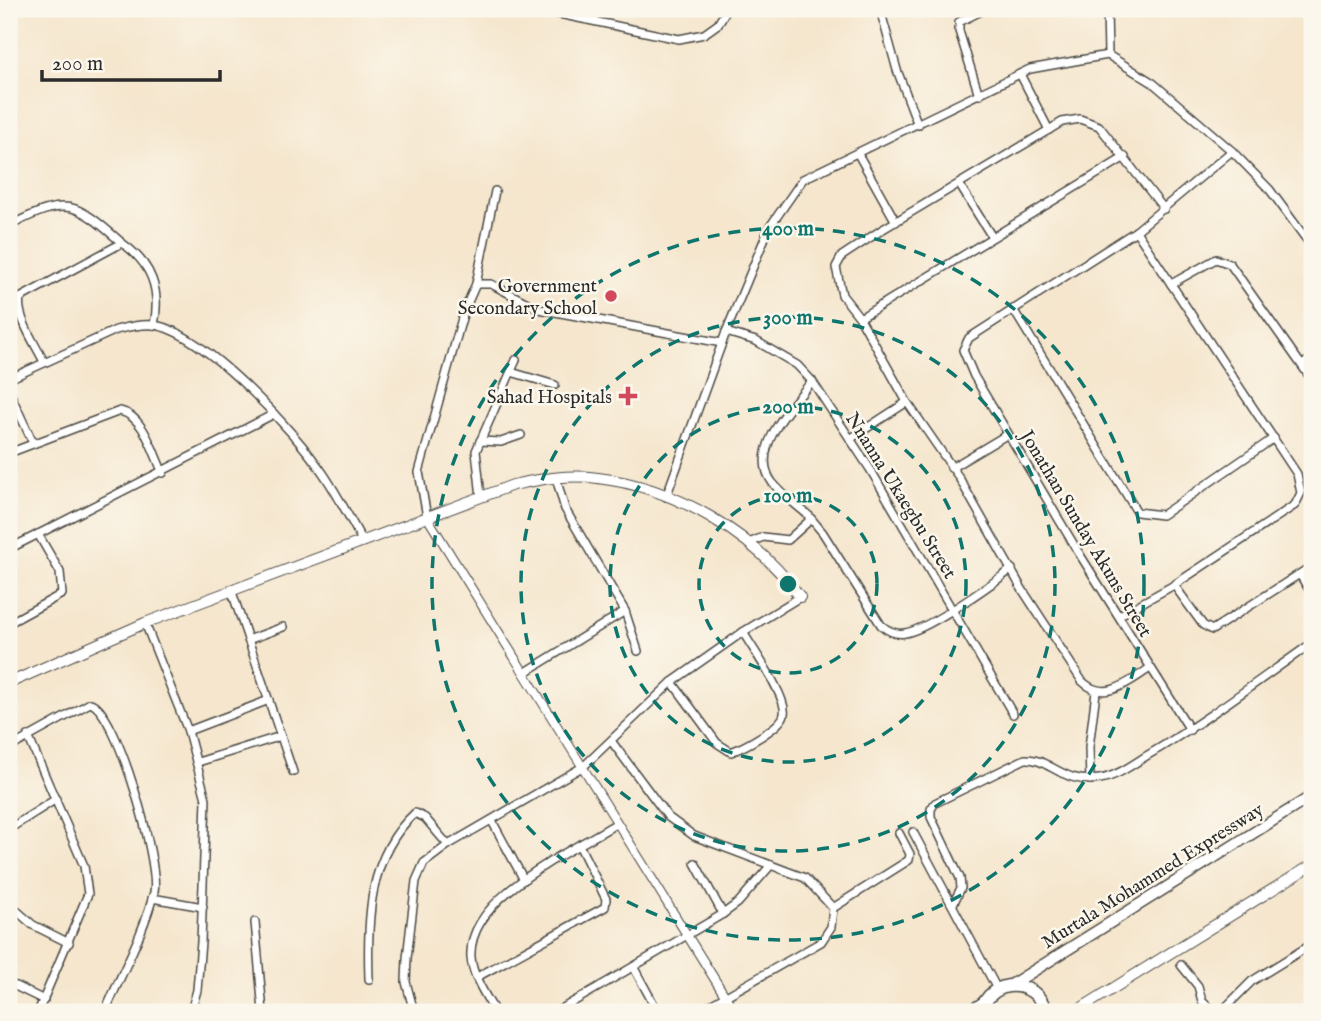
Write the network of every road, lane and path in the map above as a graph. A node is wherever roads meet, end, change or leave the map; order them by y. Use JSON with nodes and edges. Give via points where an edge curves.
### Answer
{"nodes":[{"id":1,"x":535,"y":9,"type":"edge"},
{"id":2,"x":727,"y":9,"type":"edge"},
{"id":3,"x":880,"y":9,"type":"edge"},
{"id":4,"x":985,"y":9,"type":"edge"},
{"id":5,"x":1107,"y":9,"type":"edge"},
{"id":6,"x":1108,"y":55,"type":"junction"},
{"id":7,"x":1020,"y":74,"type":"junction"},
{"id":8,"x":979,"y":95,"type":"junction"},
{"id":9,"x":918,"y":125,"type":"junction"},
{"id":10,"x":1049,"y":130,"type":"junction"},
{"id":11,"x":1232,"y":151,"type":"junction"},
{"id":12,"x":858,"y":154,"type":"junction"},
{"id":13,"x":1125,"y":156,"type":"junction"},
{"id":14,"x":959,"y":184,"type":"junction"},
{"id":15,"x":495,"y":191,"type":"dead end"},
{"id":16,"x":1164,"y":209,"type":"junction"},
{"id":17,"x":896,"y":222,"type":"junction"},
{"id":18,"x":9,"y":226,"type":"edge"},
{"id":19,"x":1136,"y":231,"type":"junction"},
{"id":20,"x":992,"y":237,"type":"junction"},
{"id":21,"x":122,"y":243,"type":"junction"},
{"id":22,"x":1312,"y":247,"type":"edge"},
{"id":23,"x":477,"y":284,"type":"junction"},
{"id":24,"x":1171,"y":284,"type":"junction"},
{"id":25,"x":20,"y":298,"type":"junction"},
{"id":26,"x":9,"y":302,"type":"edge"},
{"id":27,"x":1013,"y":309,"type":"junction"},
{"id":28,"x":860,"y":318,"type":"junction"},
{"id":29,"x":154,"y":325,"type":"junction"},
{"id":30,"x":726,"y":332,"type":"junction"},
{"id":31,"x":722,"y":343,"type":"junction"},
{"id":32,"x":1312,"y":358,"type":"edge"},
{"id":33,"x":516,"y":360,"type":"dead end"},
{"id":34,"x":44,"y":362,"type":"junction"},
{"id":35,"x":1302,"y":365,"type":"junction"},
{"id":36,"x":511,"y":372,"type":"junction"},
{"id":37,"x":9,"y":379,"type":"edge"},
{"id":38,"x":1312,"y":380,"type":"edge"},
{"id":39,"x":812,"y":381,"type":"junction"},
{"id":40,"x":555,"y":385,"type":"dead end"},
{"id":41,"x":9,"y":391,"type":"edge"},
{"id":42,"x":906,"y":402,"type":"junction"},
{"id":43,"x":274,"y":414,"type":"junction"},
{"id":44,"x":1008,"y":434,"type":"junction"},
{"id":45,"x":521,"y":435,"type":"dead end"},
{"id":46,"x":1274,"y":438,"type":"junction"},
{"id":47,"x":850,"y":439,"type":"junction"},
{"id":48,"x":480,"y":441,"type":"junction"},
{"id":49,"x":33,"y":443,"type":"junction"},
{"id":50,"x":9,"y":453,"type":"edge"},
{"id":51,"x":951,"y":468,"type":"junction"},
{"id":52,"x":163,"y":472,"type":"junction"},
{"id":53,"x":556,"y":478,"type":"junction"},
{"id":54,"x":481,"y":497,"type":"junction"},
{"id":55,"x":666,"y":497,"type":"junction"},
{"id":56,"x":809,"y":516,"type":"junction"},
{"id":57,"x":427,"y":517,"type":"junction"},
{"id":58,"x":38,"y":534,"type":"junction"},
{"id":59,"x":363,"y":542,"type":"junction"},
{"id":60,"x":749,"y":543,"type":"junction"},
{"id":61,"x":9,"y":549,"type":"edge"},
{"id":62,"x":1312,"y":566,"type":"edge"},
{"id":63,"x":1012,"y":569,"type":"junction"},
{"id":64,"x":1300,"y":575,"type":"junction"},
{"id":65,"x":1174,"y":585,"type":"junction"},
{"id":66,"x":232,"y":592,"type":"junction"},
{"id":67,"x":1312,"y":594,"type":"edge"},
{"id":68,"x":800,"y":597,"type":"joint"},
{"id":69,"x":954,"y":608,"type":"junction"},
{"id":70,"x":625,"y":611,"type":"junction"},
{"id":71,"x":1120,"y":615,"type":"junction"},
{"id":72,"x":9,"y":623,"type":"edge"},
{"id":73,"x":145,"y":623,"type":"junction"},
{"id":74,"x":283,"y":627,"type":"dead end"},
{"id":75,"x":743,"y":632,"type":"junction"},
{"id":76,"x":248,"y":640,"type":"junction"},
{"id":77,"x":1312,"y":643,"type":"edge"},
{"id":78,"x":638,"y":651,"type":"dead end"},
{"id":79,"x":1150,"y":668,"type":"junction"},
{"id":80,"x":526,"y":672,"type":"junction"},
{"id":81,"x":673,"y":682,"type":"junction"},
{"id":82,"x":9,"y":683,"type":"edge"},
{"id":83,"x":1096,"y":692,"type":"junction"},
{"id":84,"x":269,"y":700,"type":"junction"},
{"id":85,"x":1013,"y":714,"type":"dead end"},
{"id":86,"x":1190,"y":730,"type":"junction"},
{"id":87,"x":188,"y":731,"type":"junction"},
{"id":88,"x":28,"y":736,"type":"junction"},
{"id":89,"x":281,"y":736,"type":"junction"},
{"id":90,"x":612,"y":743,"type":"junction"},
{"id":91,"x":9,"y":748,"type":"edge"},
{"id":92,"x":198,"y":762,"type":"junction"},
{"id":93,"x":584,"y":766,"type":"junction"},
{"id":94,"x":293,"y":772,"type":"dead end"},
{"id":95,"x":1090,"y":780,"type":"junction"},
{"id":96,"x":1312,"y":796,"type":"edge"},
{"id":97,"x":56,"y":799,"type":"junction"},
{"id":98,"x":492,"y":821,"type":"junction"},
{"id":99,"x":617,"y":823,"type":"junction"},
{"id":100,"x":9,"y":829,"type":"edge"},
{"id":101,"x":913,"y":832,"type":"dead end"},
{"id":102,"x":899,"y":833,"type":"dead end"},
{"id":103,"x":448,"y":845,"type":"junction"},
{"id":104,"x":580,"y":847,"type":"junction"},
{"id":105,"x":695,"y":863,"type":"dead end"},
{"id":106,"x":771,"y":865,"type":"junction"},
{"id":107,"x":1312,"y":865,"type":"edge"},
{"id":108,"x":524,"y":880,"type":"junction"},
{"id":109,"x":152,"y":898,"type":"junction"},
{"id":110,"x":9,"y":904,"type":"edge"},
{"id":111,"x":953,"y":904,"type":"junction"},
{"id":112,"x":203,"y":907,"type":"junction"},
{"id":113,"x":833,"y":908,"type":"junction"},
{"id":114,"x":723,"y":914,"type":"junction"},
{"id":115,"x":255,"y":922,"type":"dead end"},
{"id":116,"x":687,"y":935,"type":"junction"},
{"id":117,"x":69,"y":943,"type":"junction"},
{"id":118,"x":1312,"y":944,"type":"edge"},
{"id":119,"x":1181,"y":965,"type":"dead end"},
{"id":120,"x":634,"y":968,"type":"junction"},
{"id":121,"x":477,"y":976,"type":"junction"},
{"id":122,"x":369,"y":979,"type":"dead end"},
{"id":123,"x":9,"y":983,"type":"edge"},
{"id":124,"x":1011,"y":985,"type":"junction"},
{"id":125,"x":998,"y":989,"type":"junction"},
{"id":126,"x":725,"y":996,"type":"junction"},
{"id":127,"x":44,"y":1000,"type":"junction"},
{"id":128,"x":982,"y":1008,"type":"edge"},
{"id":129,"x":1083,"y":1009,"type":"edge"},
{"id":130,"x":38,"y":1012,"type":"edge"},
{"id":131,"x":105,"y":1012,"type":"edge"},
{"id":132,"x":191,"y":1012,"type":"edge"},
{"id":133,"x":263,"y":1012,"type":"edge"},
{"id":134,"x":414,"y":1012,"type":"edge"},
{"id":135,"x":495,"y":1012,"type":"edge"},
{"id":136,"x":556,"y":1012,"type":"edge"},
{"id":137,"x":659,"y":1012,"type":"edge"},
{"id":138,"x":698,"y":1012,"type":"edge"},
{"id":139,"x":735,"y":1012,"type":"edge"},
{"id":140,"x":969,"y":1012,"type":"edge"},
{"id":141,"x":1046,"y":1012,"type":"edge"},
{"id":142,"x":1075,"y":1012,"type":"edge"},
{"id":143,"x":1213,"y":1012,"type":"edge"},
{"id":144,"x":1221,"y":1012,"type":"edge"}],
"edges":[{"from":1,"to":2,"type":"street","via":[[679,39],[704,34],[718,24]]},
{"from":3,"to":9,"type":"street"},
{"from":4,"to":8,"type":"street","via":[[959,22]]},
{"from":5,"to":6,"type":"street"},
{"from":6,"to":7,"type":"street","via":[[1050,63]]},
{"from":6,"to":11,"type":"street","via":[[1153,83]]},
{"from":7,"to":8,"type":"street"},
{"from":7,"to":10,"type":"street"},
{"from":8,"to":9,"type":"street"},
{"from":9,"to":12,"type":"street"},
{"from":10,"to":13,"type":"street","via":[[1080,119],[1099,127]]},
{"from":10,"to":14,"type":"street"},
{"from":11,"to":16,"type":"street"},
{"from":11,"to":22,"type":"street","via":[[1270,190]]},
{"from":12,"to":17,"type":"street"},
{"from":12,"to":30,"type":"street","via":[[803,178],[769,228]]},
{"from":13,"to":16,"type":"street"},
{"from":13,"to":20,"type":"street"},
{"from":14,"to":17,"type":"street"},
{"from":14,"to":20,"type":"street"},
{"from":15,"to":23,"type":"street"},
{"from":16,"to":19,"type":"street"},
{"from":17,"to":28,"type":"street","via":[[842,256],[836,267],[842,295]]},
{"from":18,"to":21,"type":"street","via":[[54,206],[71,206],[83,210]]},
{"from":19,"to":24,"type":"street"},
{"from":19,"to":27,"type":"street"},
{"from":20,"to":28,"type":"street"},
{"from":21,"to":25,"type":"street"},
{"from":21,"to":29,"type":"street","via":[[144,262],[155,282],[158,305]]},
{"from":23,"to":31,"type":"street","via":[[491,284],[539,309]]},
{"from":23,"to":57,"type":"street","via":[[464,311],[419,472]]},
{"from":24,"to":35,"type":"street","via":[[1216,259],[1230,264]]},
{"from":24,"to":46,"type":"street"},
{"from":25,"to":26,"type":"street"},
{"from":25,"to":34,"type":"street"},
{"from":27,"to":44,"type":"street","name":"Jonathan Sunday Akuns Street","via":[[969,338],[963,350]]},
{"from":27,"to":46,"type":"street","via":[[1137,512],[1162,515]]},
{"from":28,"to":42,"type":"street"},
{"from":29,"to":34,"type":"street","via":[[116,330]]},
{"from":29,"to":43,"type":"street","via":[[193,341]]},
{"from":30,"to":31,"type":"street"},
{"from":30,"to":39,"type":"street","name":"Nnanna Ukaegbu Street","via":[[764,346],[797,365]]},
{"from":31,"to":55,"type":"street"},
{"from":32,"to":35,"type":"street"},
{"from":33,"to":36,"type":"street"},
{"from":34,"to":37,"type":"street"},
{"from":35,"to":38,"type":"street"},
{"from":36,"to":40,"type":"street"},
{"from":36,"to":48,"type":"street"},
{"from":39,"to":47,"type":"street","name":"Nnanna Ukaegbu Street"},
{"from":39,"to":56,"type":"street","via":[[777,425],[767,455],[772,481]]},
{"from":41,"to":49,"type":"street"},
{"from":42,"to":47,"type":"street"},
{"from":42,"to":51,"type":"street"},
{"from":43,"to":52,"type":"street"},
{"from":43,"to":59,"type":"street","via":[[324,474]]},
{"from":44,"to":51,"type":"street"},
{"from":44,"to":71,"type":"street","name":"Jonathan Sunday Akuns Street"},
{"from":45,"to":48,"type":"street","via":[[501,442]]},
{"from":46,"to":65,"type":"street","via":[[1297,474],[1300,499]]},
{"from":47,"to":69,"type":"street","name":"Nnanna Ukaegbu Street"},
{"from":48,"to":54,"type":"street","via":[[476,467]]},
{"from":49,"to":50,"type":"street"},
{"from":49,"to":52,"type":"street","via":[[109,413],[128,412],[140,424]]},
{"from":51,"to":63,"type":"street"},
{"from":52,"to":58,"type":"street"},
{"from":53,"to":54,"type":"main road","via":[[513,485]]},
{"from":53,"to":55,"type":"main road","via":[[596,478]]},
{"from":53,"to":70,"type":"street","via":[[565,509]]},
{"from":54,"to":57,"type":"main road"},
{"from":55,"to":60,"type":"main road"},
{"from":56,"to":60,"type":"street","via":[[805,526],[788,540],[763,537]]},
{"from":56,"to":69,"type":"street","via":[[889,632],[908,633]]},
{"from":57,"to":59,"type":"main road"},
{"from":57,"to":80,"type":"street"},
{"from":58,"to":61,"type":"street"},
{"from":58,"to":72,"type":"street","via":[[60,572],[62,594]]},
{"from":59,"to":66,"type":"main road"},
{"from":60,"to":68,"type":"main road"},
{"from":62,"to":64,"type":"street"},
{"from":63,"to":69,"type":"street"},
{"from":63,"to":83,"type":"street","via":[[1069,663]]},
{"from":64,"to":65,"type":"street","via":[[1212,630],[1203,625]]},
{"from":64,"to":67,"type":"street"},
{"from":65,"to":71,"type":"street"},
{"from":66,"to":73,"type":"main road"},
{"from":66,"to":76,"type":"street"},
{"from":68,"to":75,"type":"street"},
{"from":69,"to":85,"type":"street","name":"Nnanna Ukaegbu Street"},
{"from":70,"to":78,"type":"street"},
{"from":70,"to":80,"type":"street"},
{"from":71,"to":79,"type":"street","name":"Jonathan Sunday Akuns Street"},
{"from":73,"to":82,"type":"main road"},
{"from":73,"to":87,"type":"street"},
{"from":74,"to":76,"type":"street"},
{"from":75,"to":81,"type":"street"},
{"from":75,"to":81,"type":"street","via":[[780,696],[785,711],[781,721],[732,752],[717,743]]},
{"from":76,"to":84,"type":"street"},
{"from":77,"to":86,"type":"street"},
{"from":79,"to":83,"type":"street","via":[[1115,689]]},
{"from":79,"to":86,"type":"street","name":"Jonathan Sunday Akuns Street"},
{"from":80,"to":93,"type":"street"},
{"from":81,"to":90,"type":"street"},
{"from":83,"to":95,"type":"street"},
{"from":84,"to":87,"type":"street"},
{"from":84,"to":89,"type":"street"},
{"from":86,"to":95,"type":"street","via":[[1117,773]]},
{"from":87,"to":92,"type":"street"},
{"from":88,"to":91,"type":"street"},
{"from":88,"to":97,"type":"street"},
{"from":88,"to":109,"type":"street","via":[[83,705],[95,705],[102,712],[116,739],[150,841]]},
{"from":89,"to":92,"type":"street"},
{"from":89,"to":94,"type":"street"},
{"from":90,"to":93,"type":"street"},
{"from":90,"to":106,"type":"street","via":[[668,817],[694,836]]},
{"from":92,"to":112,"type":"street","via":[[207,817]]},
{"from":93,"to":98,"type":"street"},
{"from":93,"to":99,"type":"street"},
{"from":95,"to":111,"type":"street","via":[[1064,776],[1032,758],[1025,759],[935,803],[931,817],[960,878],[961,888]]},
{"from":96,"to":124,"type":"main road","name":"Murtala Mohammed Expressway"},
{"from":97,"to":100,"type":"street"},
{"from":97,"to":117,"type":"street","via":[[88,881],[88,894]]},
{"from":98,"to":103,"type":"street"},
{"from":98,"to":108,"type":"street"},
{"from":99,"to":104,"type":"street"},
{"from":99,"to":116,"type":"street"},
{"from":101,"to":111,"type":"street"},
{"from":102,"to":113,"type":"street","via":[[909,860]]},
{"from":103,"to":122,"type":"street","via":[[419,813],[390,847],[375,875],[371,895]]},
{"from":103,"to":134,"type":"street","via":[[424,863],[416,881],[406,982]]},
{"from":104,"to":108,"type":"street"},
{"from":104,"to":121,"type":"street","via":[[606,899],[605,907]]},
{"from":105,"to":114,"type":"street"},
{"from":106,"to":113,"type":"street","via":[[805,878]]},
{"from":106,"to":114,"type":"street"},
{"from":107,"to":129,"type":"main road"},
{"from":108,"to":121,"type":"street","via":[[481,920],[471,948]]},
{"from":109,"to":112,"type":"street"},
{"from":109,"to":131,"type":"street"},
{"from":110,"to":117,"type":"street","via":[[33,925]]},
{"from":111,"to":125,"type":"street"},
{"from":112,"to":132,"type":"street"},
{"from":113,"to":126,"type":"street","via":[[831,927],[821,942]]},
{"from":114,"to":116,"type":"street"},
{"from":115,"to":133,"type":"street"},
{"from":116,"to":120,"type":"street"},
{"from":116,"to":126,"type":"street"},
{"from":117,"to":127,"type":"street"},
{"from":118,"to":144,"type":"street","via":[[1252,981]]},
{"from":119,"to":143,"type":"street"},
{"from":120,"to":136,"type":"street"},
{"from":120,"to":137,"type":"street"},
{"from":121,"to":135,"type":"street"},
{"from":123,"to":127,"type":"street"},
{"from":124,"to":125,"type":"highway"},
{"from":124,"to":141,"type":"highway","via":[[1036,994]]},
{"from":125,"to":128,"type":"highway"},
{"from":126,"to":138,"type":"street"},
{"from":126,"to":139,"type":"street"},
{"from":127,"to":130,"type":"street"},
{"from":128,"to":140,"type":"main road"},
{"from":129,"to":142,"type":"main road"}]}
